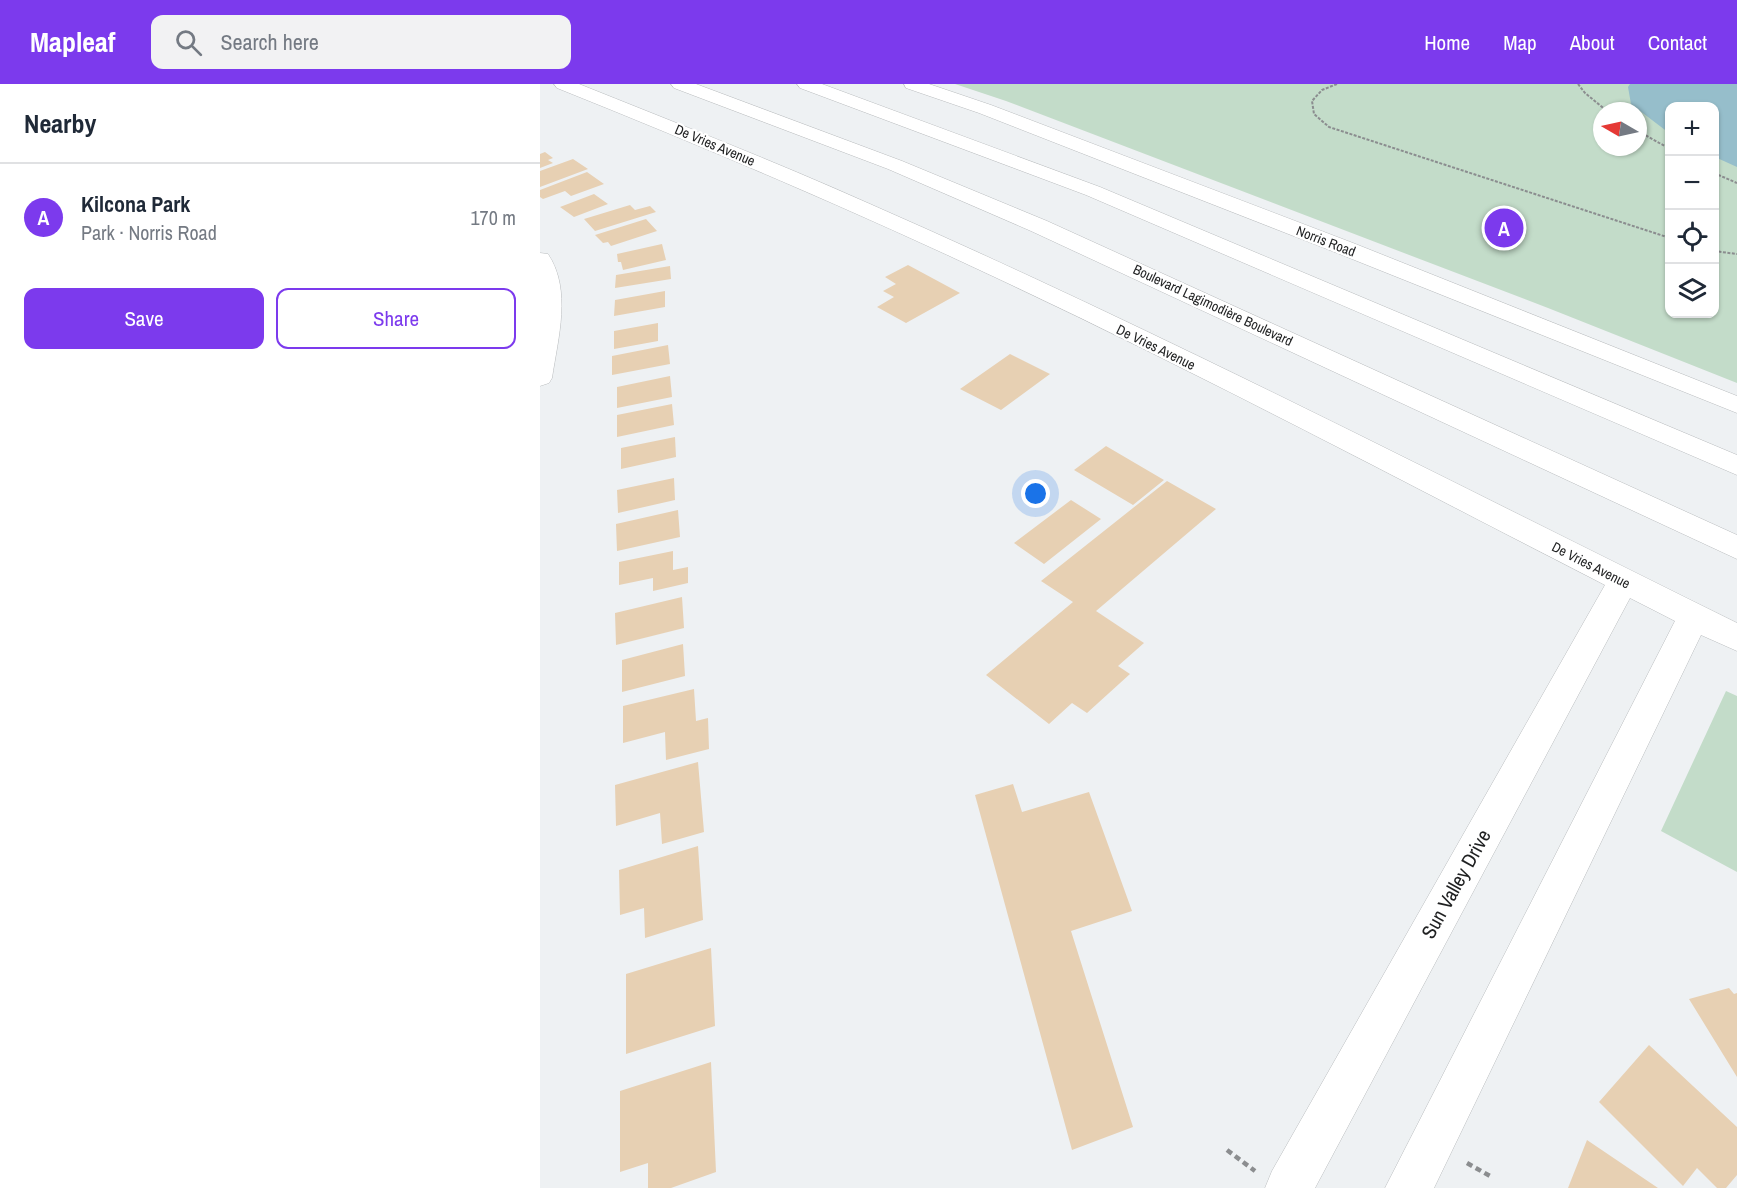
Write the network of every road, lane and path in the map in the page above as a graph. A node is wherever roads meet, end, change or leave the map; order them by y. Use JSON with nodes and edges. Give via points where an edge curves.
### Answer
{"nodes":[{"id":1,"x":563,"y":84,"type":"edge"},
{"id":2,"x":680,"y":84,"type":"edge"},
{"id":3,"x":806,"y":84,"type":"edge"},
{"id":4,"x":912,"y":84,"type":"edge"},
{"id":5,"x":1337,"y":84,"type":"edge"},
{"id":6,"x":1578,"y":84,"type":"edge"},
{"id":7,"x":1596,"y":102,"type":"edge"},
{"id":8,"x":1647,"y":136,"type":"edge"},
{"id":9,"x":1665,"y":146,"type":"edge"},
{"id":10,"x":1719,"y":175,"type":"edge"},
{"id":11,"x":1737,"y":183,"type":"edge"},
{"id":12,"x":1665,"y":236,"type":"edge"},
{"id":13,"x":1719,"y":252,"type":"edge"},
{"id":14,"x":1737,"y":254,"type":"edge"},
{"id":15,"x":540,"y":259,"type":"edge"},
{"id":16,"x":540,"y":378,"type":"edge"},
{"id":17,"x":1737,"y":405,"type":"edge"},
{"id":18,"x":1737,"y":466,"type":"edge"},
{"id":19,"x":1737,"y":548,"type":"edge"},
{"id":20,"x":1623,"y":581,"type":"junction"},
{"id":21,"x":1693,"y":616,"type":"junction"},
{"id":22,"x":1737,"y":638,"type":"edge"},
{"id":23,"x":1227,"y":1150,"type":"dead end"},
{"id":24,"x":1467,"y":1163,"type":"dead end"},
{"id":25,"x":1490,"y":1176,"type":"dead end"},
{"id":26,"x":1274,"y":1181,"type":"edge"},
{"id":27,"x":1409,"y":1188,"type":"edge"}],
"edges":[{"from":1,"to":20,"type":"main road","name":"De Vries Avenue","via":[[907,227],[1136,336]]},
{"from":2,"to":19,"type":"main road","name":"Boulevard Lagimodière Boulevard","via":[[896,165],[1040,226]]},
{"from":3,"to":18,"type":"main road","via":[[1093,191]]},
{"from":4,"to":17,"type":"street","name":"Norris Road","via":[[1346,248]]},
{"from":5,"to":12,"type":"path","via":[[1322,90],[1312,101],[1314,114],[1329,127]]},
{"from":6,"to":7,"type":"path"},
{"from":8,"to":9,"type":"path"},
{"from":10,"to":11,"type":"path"},
{"from":13,"to":14,"type":"path"},
{"from":15,"to":16,"type":"street","via":[[551,294]]},
{"from":20,"to":21,"type":"main road","name":"De Vries Avenue"},
{"from":20,"to":26,"type":"main road","name":"Sun Valley Drive"},
{"from":21,"to":22,"type":"main road","name":"De Vries Avenue"},
{"from":21,"to":27,"type":"main road"},
{"from":23,"to":26,"type":"path"},
{"from":24,"to":25,"type":"path"}]}
